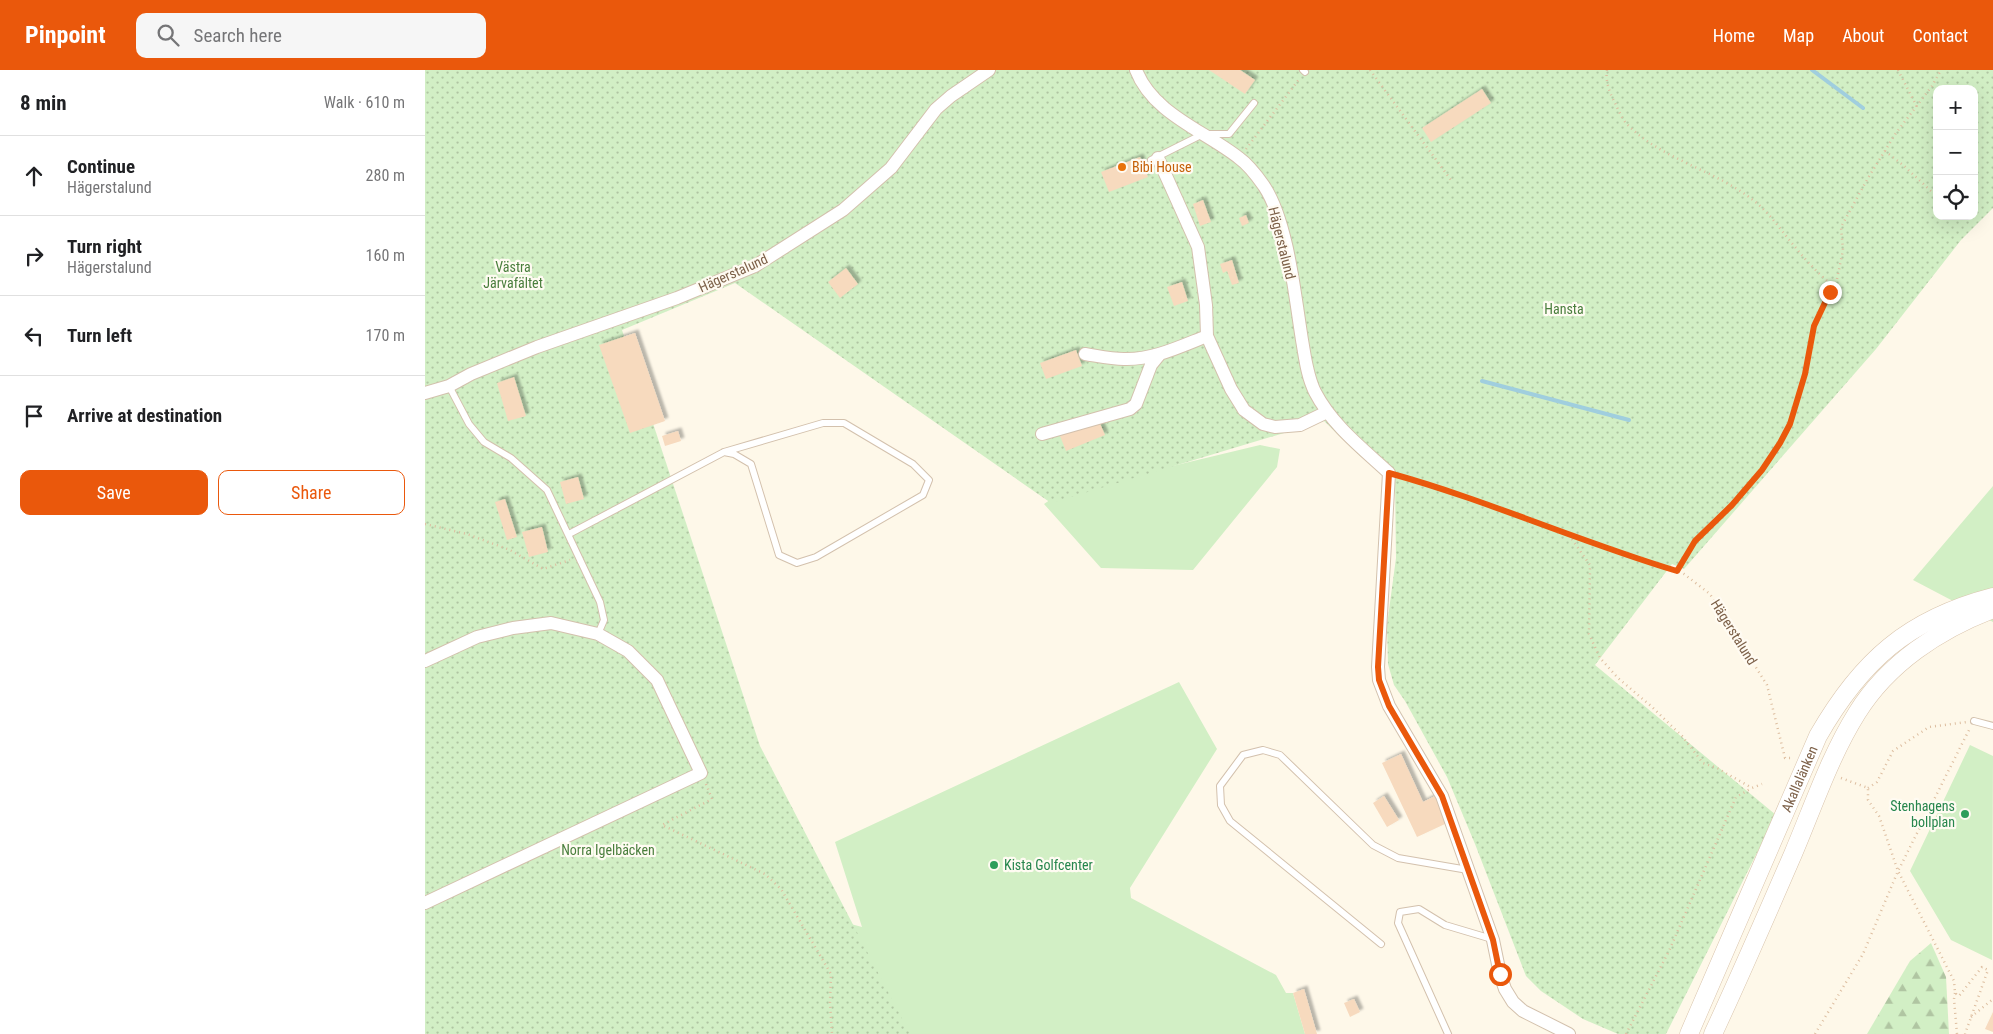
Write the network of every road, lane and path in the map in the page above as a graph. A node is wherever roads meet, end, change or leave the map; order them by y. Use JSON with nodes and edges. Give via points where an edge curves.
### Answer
{"nodes":[{"id":1,"x":989,"y":70,"type":"edge"},
{"id":2,"x":1136,"y":70,"type":"edge"},
{"id":3,"x":1370,"y":70,"type":"edge"},
{"id":4,"x":1607,"y":70,"type":"edge"},
{"id":5,"x":1898,"y":70,"type":"edge"},
{"id":6,"x":1941,"y":70,"type":"edge"},
{"id":7,"x":1304,"y":71,"type":"edge"},
{"id":8,"x":1254,"y":103,"type":"dead end"},
{"id":9,"x":1917,"y":107,"type":"junction"},
{"id":10,"x":1203,"y":134,"type":"junction"},
{"id":11,"x":1885,"y":151,"type":"junction"},
{"id":12,"x":1239,"y":158,"type":"junction"},
{"id":13,"x":1154,"y":159,"type":"joint"},
{"id":14,"x":1451,"y":180,"type":"dead end"},
{"id":15,"x":1931,"y":191,"type":"dead end"},
{"id":16,"x":1833,"y":286,"type":"junction"},
{"id":17,"x":1207,"y":336,"type":"junction"},
{"id":18,"x":1085,"y":354,"type":"dead end"},
{"id":19,"x":1160,"y":354,"type":"junction"},
{"id":20,"x":449,"y":386,"type":"junction"},
{"id":21,"x":425,"y":393,"type":"edge"},
{"id":22,"x":1327,"y":412,"type":"junction"},
{"id":23,"x":1042,"y":434,"type":"dead end"},
{"id":24,"x":723,"y":452,"type":"junction"},
{"id":25,"x":1389,"y":473,"type":"junction"},
{"id":26,"x":425,"y":524,"type":"edge"},
{"id":27,"x":1568,"y":533,"type":"junction"},
{"id":28,"x":569,"y":534,"type":"junction"},
{"id":29,"x":579,"y":557,"type":"junction"},
{"id":30,"x":1677,"y":571,"type":"junction"},
{"id":31,"x":1993,"y":597,"type":"edge"},
{"id":32,"x":1993,"y":609,"type":"edge"},
{"id":33,"x":598,"y":634,"type":"junction"},
{"id":34,"x":425,"y":661,"type":"edge"},
{"id":35,"x":1974,"y":722,"type":"junction"},
{"id":36,"x":1993,"y":726,"type":"edge"},
{"id":37,"x":1798,"y":758,"type":"dead end"},
{"id":38,"x":701,"y":773,"type":"junction"},
{"id":39,"x":1841,"y":778,"type":"dead end"},
{"id":40,"x":1762,"y":784,"type":"dead end"},
{"id":41,"x":1752,"y":788,"type":"junction"},
{"id":42,"x":1868,"y":788,"type":"junction"},
{"id":43,"x":1469,"y":870,"type":"junction"},
{"id":44,"x":1899,"y":871,"type":"junction"},
{"id":45,"x":425,"y":903,"type":"edge"},
{"id":46,"x":1493,"y":940,"type":"junction"},
{"id":47,"x":1381,"y":944,"type":"dead end"},
{"id":48,"x":1955,"y":993,"type":"junction"},
{"id":49,"x":1993,"y":999,"type":"edge"},
{"id":50,"x":1971,"y":1018,"type":"junction"},
{"id":51,"x":832,"y":1034,"type":"edge"},
{"id":52,"x":1448,"y":1034,"type":"edge"},
{"id":53,"x":1569,"y":1034,"type":"edge"},
{"id":54,"x":1625,"y":1034,"type":"edge"},
{"id":55,"x":1689,"y":1034,"type":"edge"},
{"id":56,"x":1713,"y":1034,"type":"edge"},
{"id":57,"x":1815,"y":1034,"type":"edge"},
{"id":58,"x":1957,"y":1034,"type":"edge"},
{"id":59,"x":1965,"y":1034,"type":"edge"}],
"edges":[{"from":1,"to":20,"type":"street","name":"Hägerstalund","via":[[936,109],[891,168],[843,210],[755,266],[677,298],[537,347]]},
{"from":2,"to":10,"type":"street","name":"Hägerstalund","via":[[1165,108]]},
{"from":3,"to":14,"type":"path"},
{"from":4,"to":16,"type":"path","via":[[1611,97],[1625,122],[1642,137],[1737,188],[1754,201]]},
{"from":5,"to":9,"type":"path"},
{"from":6,"to":9,"type":"path"},
{"from":7,"to":12,"type":"path"},
{"from":8,"to":10,"type":"lane","via":[[1229,134]]},
{"from":9,"to":11,"type":"path"},
{"from":10,"to":12,"type":"street","name":"Hägerstalund"},
{"from":10,"to":13,"type":"lane"},
{"from":11,"to":15,"type":"path"},
{"from":11,"to":16,"type":"path","via":[[1841,227],[1843,250]]},
{"from":12,"to":22,"type":"street","name":"Hägerstalund","via":[[1254,172],[1273,202],[1285,244],[1307,367],[1314,390]]},
{"from":13,"to":17,"type":"street","via":[[1197,247]]},
{"from":16,"to":30,"type":"path","via":[[1814,326],[1805,374],[1790,424],[1780,443],[1738,498],[1695,541]]},
{"from":17,"to":19,"type":"street"},
{"from":17,"to":22,"type":"street","via":[[1231,389],[1245,410],[1263,424],[1275,427],[1300,425]]},
{"from":18,"to":19,"type":"street","via":[[1124,359]]},
{"from":19,"to":23,"type":"street","via":[[1151,365],[1136,404],[1130,409]]},
{"from":20,"to":21,"type":"street","name":"Hägerstalund"},
{"from":20,"to":28,"type":"lane","via":[[469,424],[484,442],[511,458],[547,490]]},
{"from":22,"to":25,"type":"street","name":"Hägerstalund"},
{"from":24,"to":24,"type":"lane","via":[[823,424],[844,423],[913,464],[929,480],[923,496],[816,557],[797,563],[779,555],[751,464]]},
{"from":24,"to":28,"type":"lane"},
{"from":25,"to":27,"type":"path","name":"Hägerstalund"},
{"from":25,"to":43,"type":"street","via":[[1379,680],[1389,706],[1442,796]]},
{"from":26,"to":29,"type":"path","via":[[467,534],[509,550],[543,569]]},
{"from":27,"to":30,"type":"path","name":"Hägerstalund"},
{"from":27,"to":41,"type":"path","via":[[1591,565],[1589,634],[1600,658],[1682,736],[1703,762]]},
{"from":28,"to":29,"type":"lane"},
{"from":29,"to":33,"type":"lane","via":[[600,602],[604,620]]},
{"from":30,"to":37,"type":"path","name":"Hägerstalund","via":[[1710,594],[1736,633],[1767,685],[1785,758]]},
{"from":31,"to":55,"type":"main road","name":"Akallalänken","via":[[1943,613],[1913,629],[1870,665],[1835,707],[1818,736]]},
{"from":32,"to":56,"type":"main road","name":"Akallalänken","via":[[1964,620],[1913,652],[1857,712]]},
{"from":33,"to":34,"type":"street","via":[[551,623],[513,628],[477,637]]},
{"from":33,"to":38,"type":"street","via":[[628,651],[657,680]]},
{"from":35,"to":36,"type":"lane"},
{"from":35,"to":42,"type":"path","via":[[1929,727],[1893,751],[1877,782]]},
{"from":35,"to":44,"type":"path"},
{"from":38,"to":45,"type":"street"},
{"from":38,"to":51,"type":"path","via":[[712,799],[662,825],[765,874],[781,889],[831,974]]},
{"from":39,"to":42,"type":"path"},
{"from":40,"to":41,"type":"path"},
{"from":41,"to":54,"type":"path","via":[[1736,797],[1669,951]]},
{"from":42,"to":44,"type":"path","via":[[1868,800],[1879,816]]},
{"from":43,"to":46,"type":"street"},
{"from":43,"to":47,"type":"lane","via":[[1398,858],[1373,845],[1280,755],[1263,750],[1243,755],[1220,786],[1221,805],[1230,821]]},
{"from":44,"to":48,"type":"path","via":[[1953,981]]},
{"from":44,"to":57,"type":"path","via":[[1863,954]]},
{"from":46,"to":52,"type":"lane","via":[[1445,925],[1419,909],[1400,912],[1399,923]]},
{"from":46,"to":53,"type":"street","via":[[1500,974],[1513,1002],[1523,1011]]},
{"from":48,"to":50,"type":"path","via":[[1959,996],[1982,967],[1988,970]]},
{"from":48,"to":58,"type":"path"},
{"from":49,"to":50,"type":"path"},
{"from":50,"to":59,"type":"path"}]}
